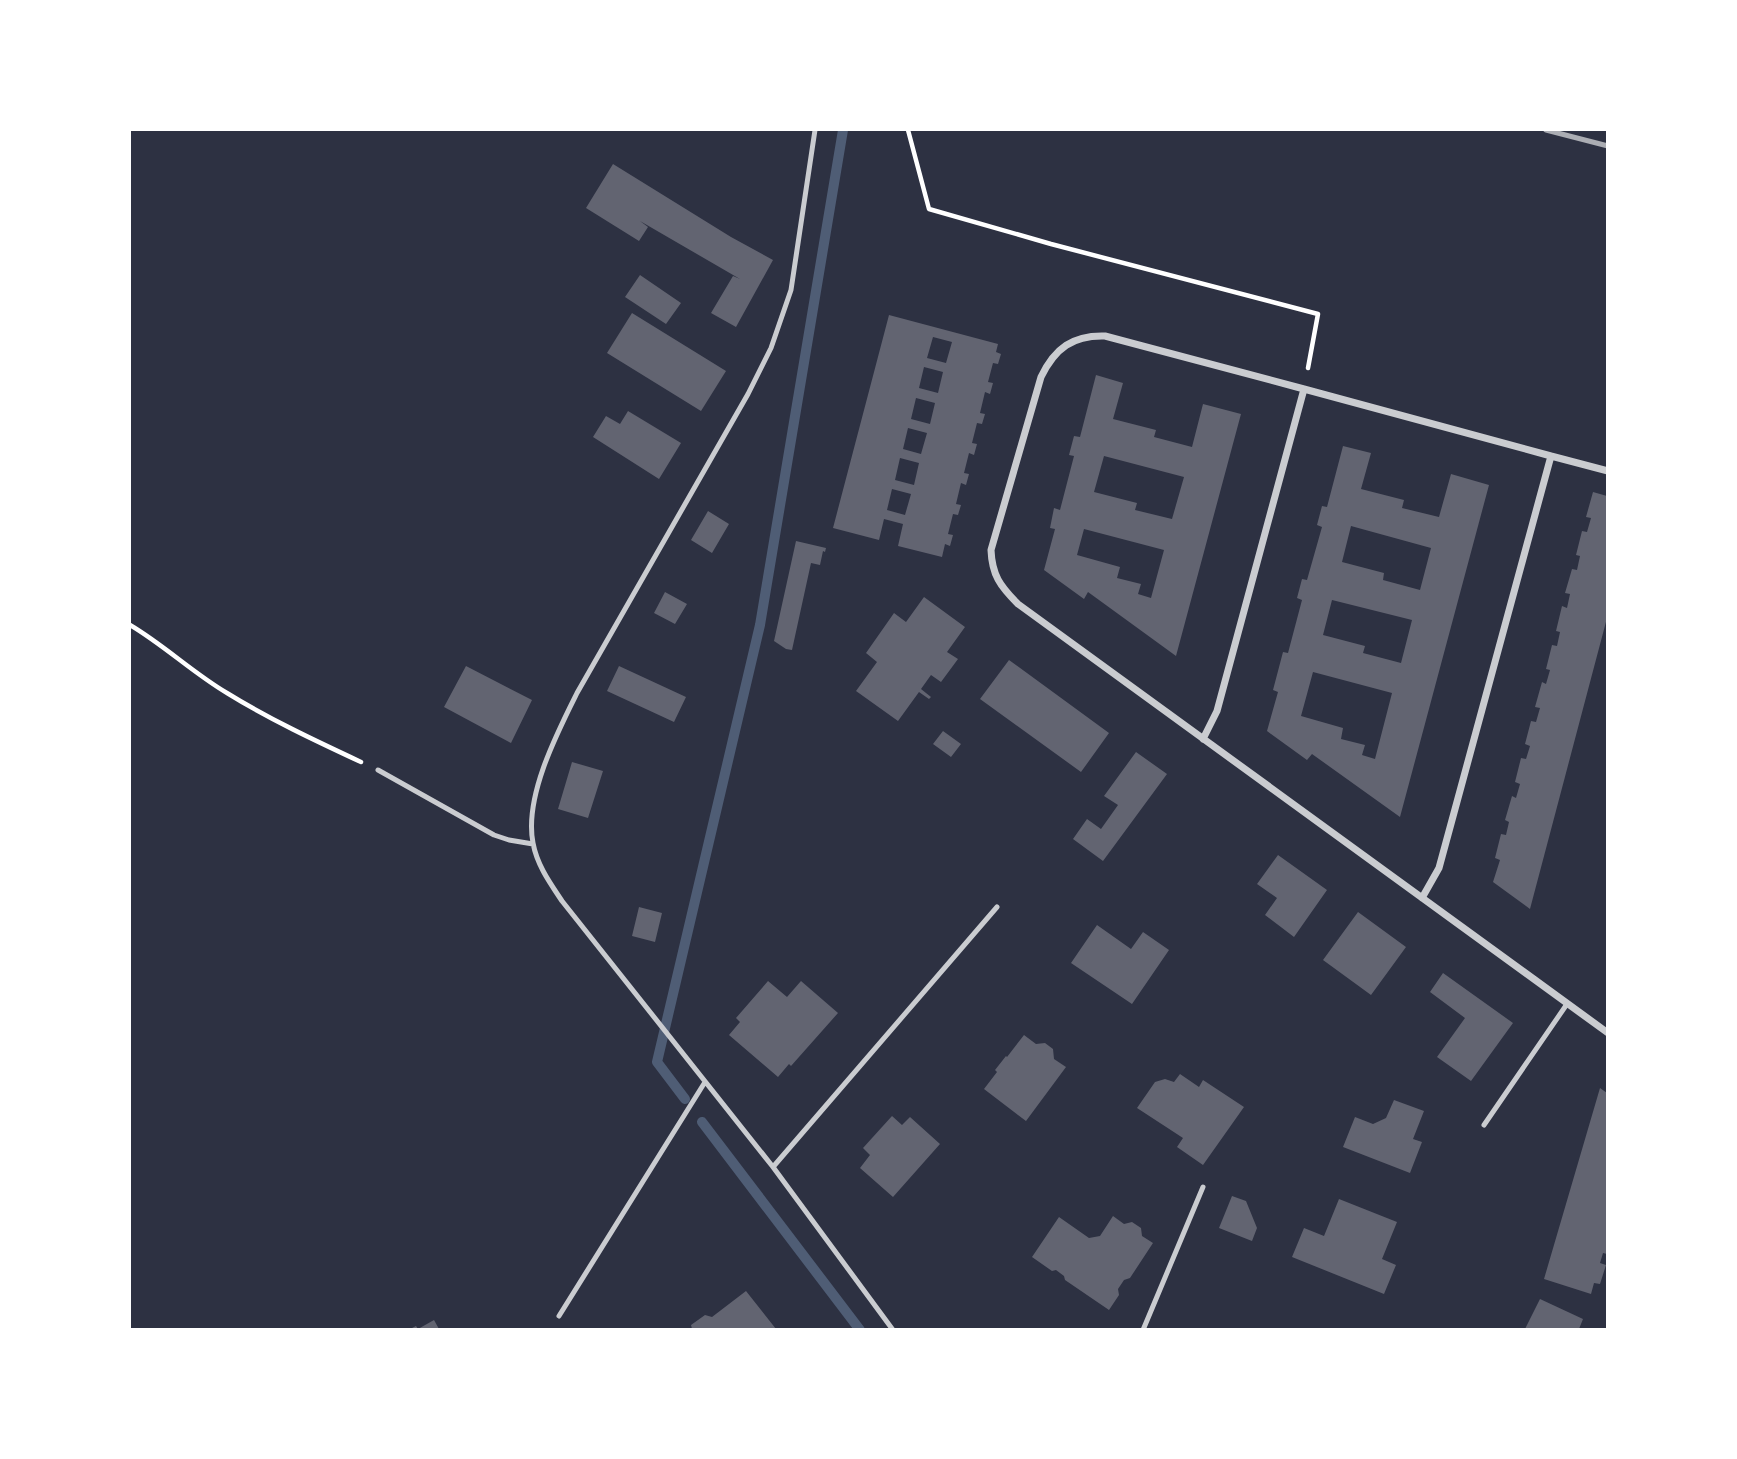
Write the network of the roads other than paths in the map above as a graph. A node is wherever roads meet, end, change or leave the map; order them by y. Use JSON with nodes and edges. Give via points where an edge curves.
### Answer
{"nodes":[{"id":1,"x":815,"y":130,"type":"edge"},
{"id":2,"x":1304,"y":390,"type":"junction"},
{"id":3,"x":1551,"y":456,"type":"junction"},
{"id":4,"x":1608,"y":471,"type":"edge"},
{"id":5,"x":1203,"y":739,"type":"junction"},
{"id":6,"x":378,"y":770,"type":"road end"},
{"id":7,"x":533,"y":844,"type":"junction"},
{"id":8,"x":1422,"y":898,"type":"junction"},
{"id":9,"x":997,"y":906,"type":"dead end"},
{"id":10,"x":1567,"y":1004,"type":"junction"},
{"id":11,"x":1608,"y":1033,"type":"edge"},
{"id":12,"x":705,"y":1082,"type":"junction"},
{"id":13,"x":1484,"y":1125,"type":"dead end"},
{"id":14,"x":772,"y":1167,"type":"junction"},
{"id":15,"x":1203,"y":1187,"type":"dead end"},
{"id":16,"x":559,"y":1316,"type":"dead end"},
{"id":17,"x":892,"y":1329,"type":"edge"},
{"id":18,"x":1143,"y":1329,"type":"edge"}],
"edges":[{"from":1,"to":7,"type":"lane","via":[[792,290],[771,348],[556,734],[533,805]]},
{"from":2,"to":3,"type":"street"},
{"from":2,"to":5,"type":"street","via":[[1217,711]]},
{"from":2,"to":5,"type":"street","via":[[1105,336],[1076,339],[1056,353],[1041,377],[992,550],[997,579],[1018,604]]},
{"from":3,"to":4,"type":"street"},
{"from":3,"to":8,"type":"street","via":[[1439,868]]},
{"from":5,"to":8,"type":"street"},
{"from":6,"to":7,"type":"lane","via":[[494,835]]},
{"from":7,"to":12,"type":"lane","via":[[562,901]]},
{"from":8,"to":10,"type":"street"},
{"from":9,"to":14,"type":"lane"},
{"from":10,"to":11,"type":"street"},
{"from":10,"to":13,"type":"lane"},
{"from":12,"to":14,"type":"lane"},
{"from":12,"to":16,"type":"lane"},
{"from":14,"to":17,"type":"lane"},
{"from":15,"to":18,"type":"lane"}]}
